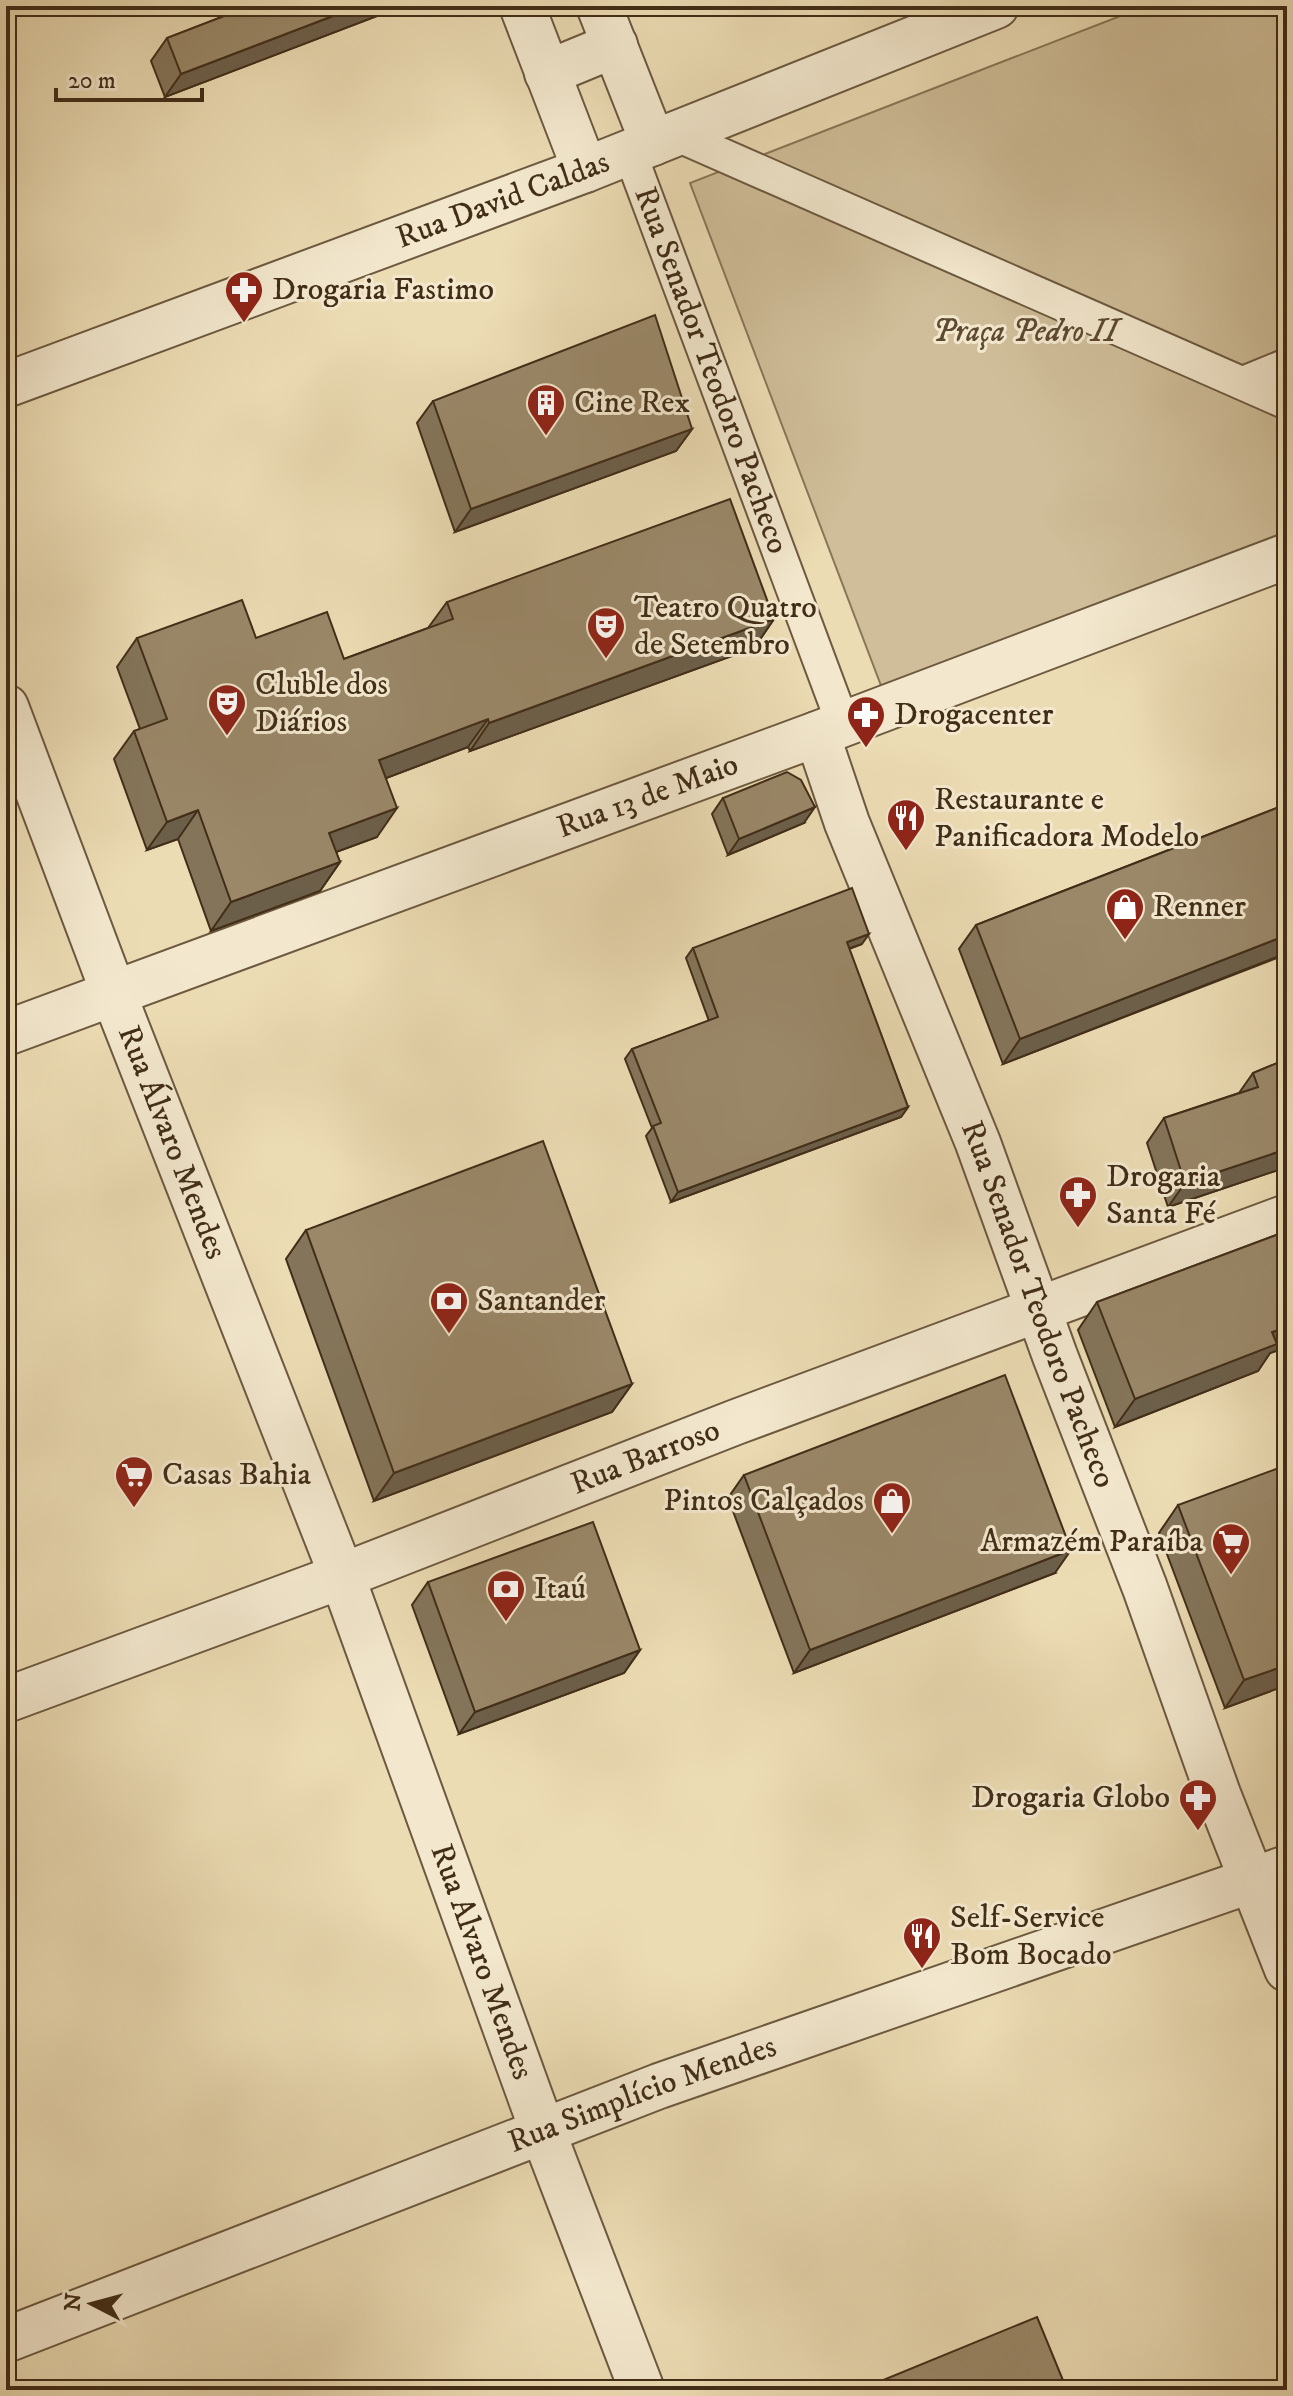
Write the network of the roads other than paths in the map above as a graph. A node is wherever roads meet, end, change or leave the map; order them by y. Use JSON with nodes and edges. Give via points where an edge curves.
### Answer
{"nodes":[{"id":1,"x":522,"y":6,"type":"edge"},
{"id":2,"x":996,"y":6,"type":"edge"},
{"id":3,"x":607,"y":26,"type":"edge"},
{"id":4,"x":547,"y":73,"type":"junction"},
{"id":5,"x":653,"y":143,"type":"junction"},
{"id":6,"x":585,"y":170,"type":"junction"},
{"id":7,"x":1287,"y":365,"type":"edge"},
{"id":8,"x":1243,"y":383,"type":"junction"},
{"id":9,"x":6,"y":385,"type":"edge"},
{"id":10,"x":1287,"y":403,"type":"edge"},
{"id":11,"x":1287,"y":556,"type":"edge"},
{"id":12,"x":6,"y":707,"type":"edge"},
{"id":13,"x":830,"y":729,"type":"junction"},
{"id":14,"x":114,"y":994,"type":"junction"},
{"id":15,"x":6,"y":1033,"type":"edge"},
{"id":16,"x":1287,"y":1217,"type":"edge"},
{"id":17,"x":1038,"y":1311,"type":"junction"},
{"id":18,"x":342,"y":1576,"type":"junction"},
{"id":19,"x":6,"y":1700,"type":"edge"},
{"id":20,"x":1270,"y":1874,"type":"edge"},
{"id":21,"x":1287,"y":1969,"type":"edge"},
{"id":22,"x":543,"y":2132,"type":"junction"},
{"id":23,"x":6,"y":2340,"type":"edge"},
{"id":24,"x":642,"y":2390,"type":"edge"}],
"edges":[{"from":1,"to":4,"type":"street"},
{"from":2,"to":5,"type":"street","name":"Rua David Caldas"},
{"from":3,"to":4,"type":"street"},
{"from":3,"to":5,"type":"street"},
{"from":4,"to":6,"type":"street"},
{"from":5,"to":6,"type":"street","name":"Rua David Caldas"},
{"from":5,"to":8,"type":"street"},
{"from":5,"to":13,"type":"street","name":"Rua Senador Teodoro Pacheco"},
{"from":6,"to":9,"type":"street","name":"Rua David Caldas"},
{"from":7,"to":8,"type":"street"},
{"from":8,"to":10,"type":"street"},
{"from":11,"to":13,"type":"street","name":"Rua 13 de Maio"},
{"from":12,"to":14,"type":"street","name":"Rua Álvaro Mendes"},
{"from":13,"to":14,"type":"street","name":"Rua 13 de Maio"},
{"from":13,"to":17,"type":"street","name":"Rua Senador Teodoro Pacheco","via":[[847,823],[978,1143]]},
{"from":14,"to":15,"type":"street","name":"Rua 13 de Maio"},
{"from":14,"to":18,"type":"street","name":"Rua Álvaro Mendes"},
{"from":16,"to":17,"type":"street","name":"Rua Barroso"},
{"from":17,"to":18,"type":"street","name":"Rua Barroso"},
{"from":17,"to":20,"type":"street","name":"Rua Senador Teodoro Pacheco","via":[[1218,1794]]},
{"from":18,"to":19,"type":"street","name":"Rua Barroso"},
{"from":18,"to":22,"type":"street","name":"Rua Alvaro Mendes"},
{"from":20,"to":21,"type":"street","name":"Rua Senador Teodoro Pacheco"},
{"from":20,"to":22,"type":"street","name":"Rua Simplício Mendes","via":[[659,2086]]},
{"from":22,"to":23,"type":"street","name":"Rua Simplício Mendes"},
{"from":22,"to":24,"type":"street","name":"Rua Alvaro Mendes"}]}
